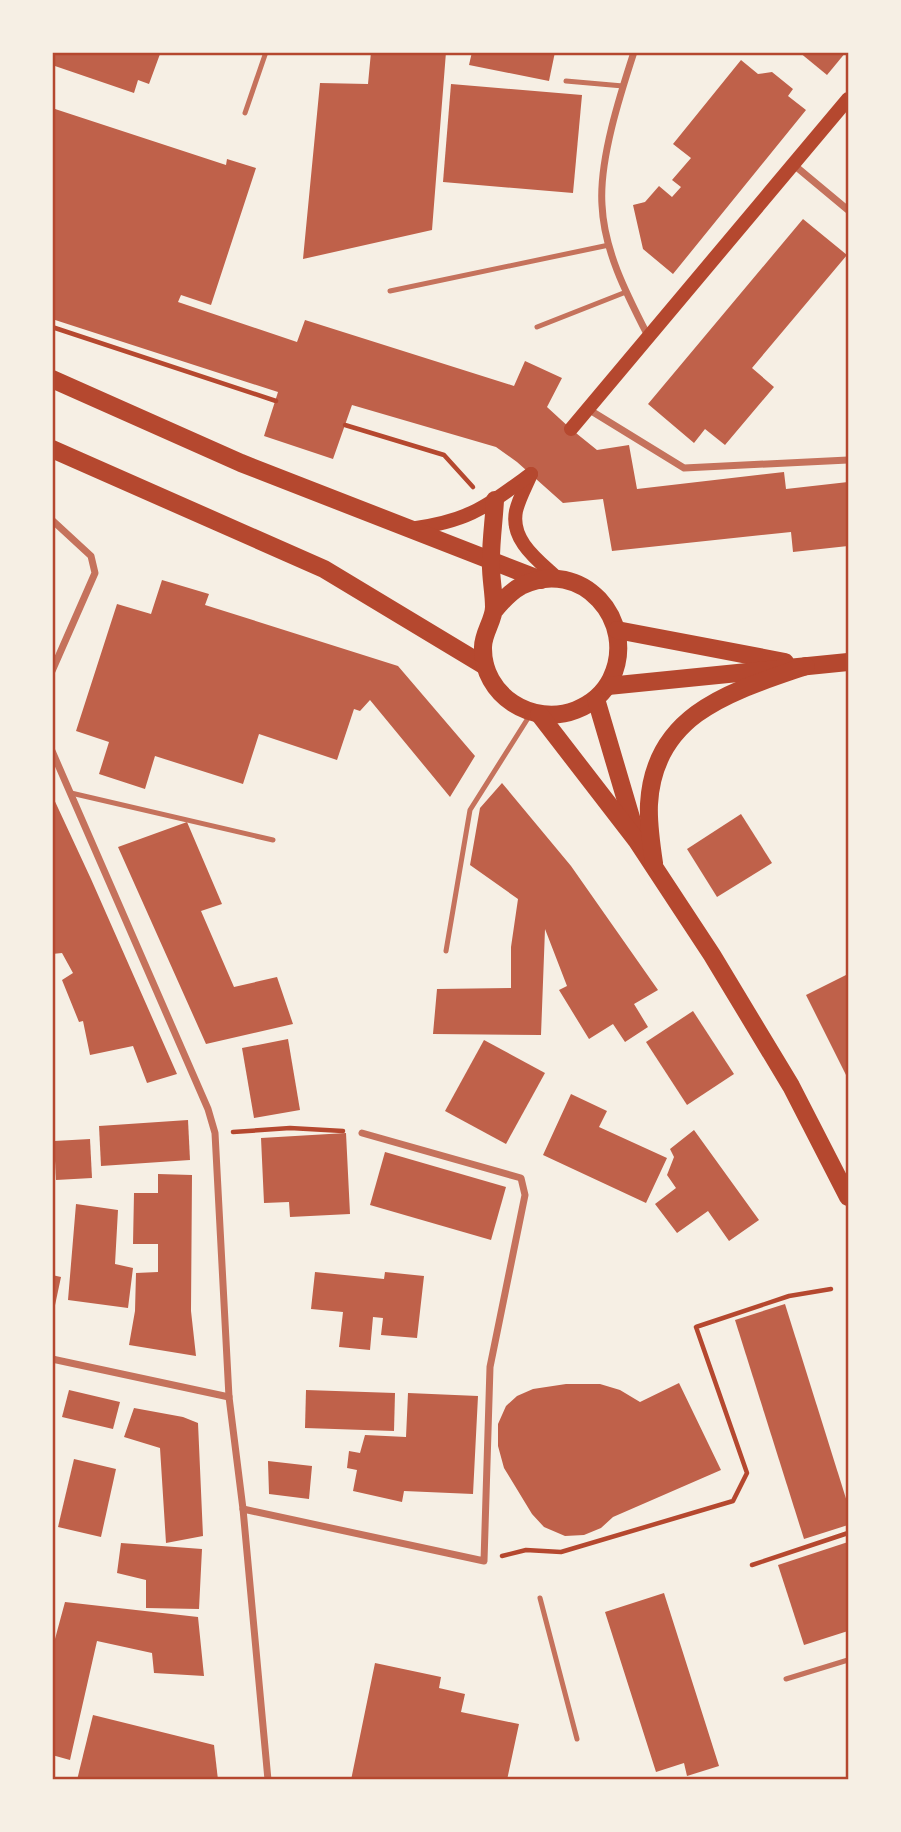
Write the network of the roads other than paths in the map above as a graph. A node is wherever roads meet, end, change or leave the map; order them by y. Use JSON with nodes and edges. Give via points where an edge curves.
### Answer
{"nodes":[{"id":1,"x":266,"y":52,"type":"edge"},
{"id":2,"x":634,"y":52,"type":"edge"},
{"id":3,"x":566,"y":80,"type":"dead end"},
{"id":4,"x":623,"y":86,"type":"junction"},
{"id":5,"x":849,"y":99,"type":"edge"},
{"id":6,"x":245,"y":113,"type":"dead end"},
{"id":7,"x":794,"y":165,"type":"junction"},
{"id":8,"x":849,"y":210,"type":"edge"},
{"id":9,"x":609,"y":245,"type":"junction"},
{"id":10,"x":390,"y":290,"type":"dead end"},
{"id":11,"x":626,"y":292,"type":"junction"},
{"id":12,"x":537,"y":327,"type":"dead end"},
{"id":13,"x":649,"y":337,"type":"junction"},
{"id":14,"x":52,"y":379,"type":"edge"},
{"id":15,"x":588,"y":409,"type":"junction"},
{"id":16,"x":571,"y":429,"type":"dead end"},
{"id":17,"x":52,"y":449,"type":"edge"},
{"id":18,"x":849,"y":460,"type":"edge"},
{"id":19,"x":495,"y":500,"type":"junction"},
{"id":20,"x":52,"y":520,"type":"edge"},
{"id":21,"x":410,"y":529,"type":"junction"},
{"id":22,"x":491,"y":561,"type":"junction"},
{"id":23,"x":549,"y":580,"type":"junction"},
{"id":24,"x":494,"y":611,"type":"junction"},
{"id":25,"x":617,"y":630,"type":"junction"},
{"id":26,"x":849,"y":662,"type":"edge"},
{"id":27,"x":485,"y":666,"type":"junction"},
{"id":28,"x":806,"y":666,"type":"junction"},
{"id":29,"x":52,"y":671,"type":"edge"},
{"id":30,"x":602,"y":692,"type":"junction"},
{"id":31,"x":535,"y":714,"type":"junction"},
{"id":32,"x":52,"y":751,"type":"edge"},
{"id":33,"x":71,"y":793,"type":"junction"},
{"id":34,"x":272,"y":840,"type":"dead end"},
{"id":35,"x":638,"y":841,"type":"junction"},
{"id":36,"x":654,"y":869,"type":"junction"},
{"id":37,"x":446,"y":951,"type":"dead end"},
{"id":38,"x":362,"y":1133,"type":"road end"},
{"id":39,"x":849,"y":1198,"type":"edge"},
{"id":40,"x":52,"y":1359,"type":"edge"},
{"id":41,"x":229,"y":1397,"type":"junction"},
{"id":42,"x":243,"y":1509,"type":"junction"},
{"id":43,"x":540,"y":1598,"type":"dead end"},
{"id":44,"x":849,"y":1660,"type":"edge"},
{"id":45,"x":786,"y":1679,"type":"dead end"},
{"id":46,"x":577,"y":1739,"type":"dead end"},
{"id":47,"x":268,"y":1780,"type":"edge"}],
"edges":[{"from":1,"to":6,"type":"lane"},
{"from":2,"to":4,"type":"street"},
{"from":3,"to":4,"type":"lane"},
{"from":4,"to":9,"type":"street","via":[[602,171]]},
{"from":5,"to":7,"type":"main road"},
{"from":7,"to":8,"type":"street"},
{"from":7,"to":13,"type":"main road"},
{"from":9,"to":10,"type":"lane"},
{"from":9,"to":11,"type":"street"},
{"from":11,"to":12,"type":"lane"},
{"from":11,"to":13,"type":"street"},
{"from":13,"to":15,"type":"main road"},
{"from":14,"to":21,"type":"main road","via":[[241,463]]},
{"from":15,"to":16,"type":"main road"},
{"from":15,"to":18,"type":"street","via":[[684,468]]},
{"from":17,"to":27,"type":"main road","via":[[324,569]]},
{"from":19,"to":21,"type":"main road","via":[[457,520]]},
{"from":19,"to":22,"type":"main road"},
{"from":19,"to":23,"type":"main road","via":[[531,474],[516,511],[515,527]]},
{"from":20,"to":29,"type":"street","via":[[90,556],[95,573]]},
{"from":21,"to":22,"type":"main road"},
{"from":22,"to":23,"type":"main road"},
{"from":22,"to":24,"type":"main road"},
{"from":23,"to":24,"type":"main road","via":[[523,585]]},
{"from":23,"to":25,"type":"main road","via":[[571,582],[596,595]]},
{"from":24,"to":27,"type":"main road","via":[[486,628]]},
{"from":25,"to":28,"type":"main road"},
{"from":25,"to":30,"type":"main road","via":[[616,668]]},
{"from":26,"to":28,"type":"main road"},
{"from":27,"to":31,"type":"main road","via":[[508,700]]},
{"from":28,"to":30,"type":"main road"},
{"from":28,"to":36,"type":"main road","via":[[717,699],[692,715],[668,740],[649,800]]},
{"from":30,"to":31,"type":"main road","via":[[579,709],[560,715]]},
{"from":30,"to":35,"type":"main road"},
{"from":31,"to":35,"type":"main road"},
{"from":31,"to":37,"type":"lane","via":[[470,810]]},
{"from":32,"to":33,"type":"street"},
{"from":33,"to":34,"type":"lane"},
{"from":33,"to":41,"type":"street","via":[[215,1133]]},
{"from":35,"to":36,"type":"main road"},
{"from":36,"to":39,"type":"main road","via":[[783,1074]]},
{"from":38,"to":42,"type":"street","via":[[521,1178],[525,1195],[490,1367],[484,1561]]},
{"from":40,"to":41,"type":"street"},
{"from":41,"to":42,"type":"street"},
{"from":42,"to":47,"type":"street"},
{"from":43,"to":46,"type":"lane"},
{"from":44,"to":45,"type":"lane"}]}
